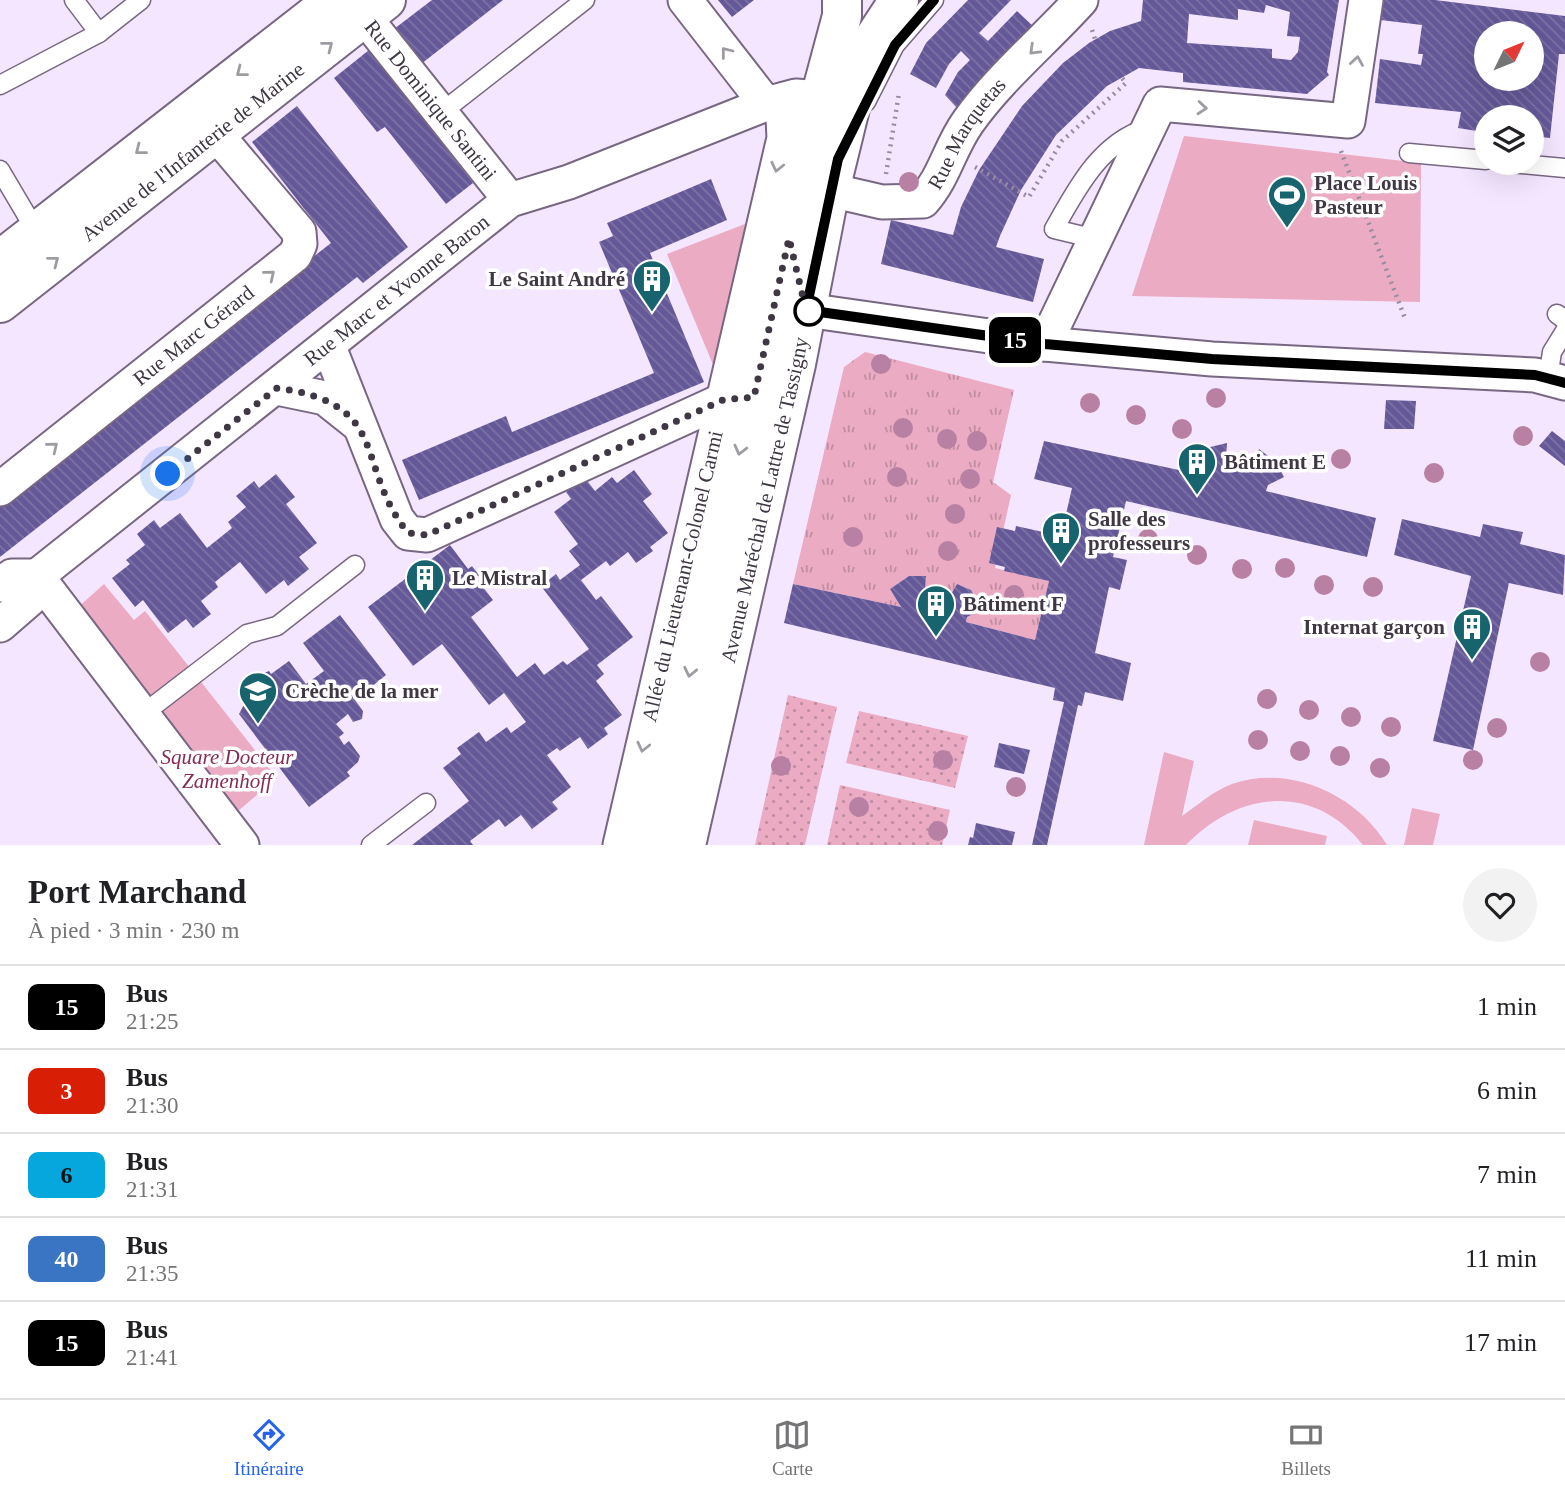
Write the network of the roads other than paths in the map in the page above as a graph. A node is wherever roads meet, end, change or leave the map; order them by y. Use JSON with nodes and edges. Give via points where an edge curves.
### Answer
{"nodes":[{"id":1,"x":74,"y":0,"type":"edge"},
{"id":2,"x":141,"y":0,"type":"edge"},
{"id":3,"x":585,"y":0,"type":"edge"},
{"id":4,"x":685,"y":0,"type":"edge"},
{"id":5,"x":842,"y":0,"type":"edge"},
{"id":6,"x":899,"y":0,"type":"edge"},
{"id":7,"x":934,"y":0,"type":"edge"},
{"id":8,"x":1081,"y":0,"type":"edge"},
{"id":9,"x":1366,"y":0,"type":"edge"},
{"id":10,"x":359,"y":4,"type":"edge"},
{"id":11,"x":99,"y":33,"type":"junction"},
{"id":12,"x":0,"y":85,"type":"edge"},
{"id":13,"x":820,"y":98,"type":"junction"},
{"id":14,"x":774,"y":102,"type":"junction"},
{"id":15,"x":442,"y":112,"type":"junction"},
{"id":16,"x":1149,"y":128,"type":"junction"},
{"id":17,"x":216,"y":134,"type":"junction"},
{"id":18,"x":1409,"y":153,"type":"dead end"},
{"id":19,"x":1474,"y":159,"type":"edge"},
{"id":20,"x":1544,"y":166,"type":"edge"},
{"id":21,"x":1565,"y":168,"type":"edge"},
{"id":22,"x":0,"y":170,"type":"edge"},
{"id":23,"x":834,"y":174,"type":"junction"},
{"id":24,"x":510,"y":200,"type":"junction"},
{"id":25,"x":36,"y":231,"type":"junction"},
{"id":26,"x":789,"y":238,"type":"junction"},
{"id":27,"x":1096,"y":239,"type":"junction"},
{"id":28,"x":0,"y":260,"type":"edge"},
{"id":29,"x":0,"y":303,"type":"edge"},
{"id":30,"x":806,"y":310,"type":"junction"},
{"id":31,"x":1562,"y":322,"type":"edge"},
{"id":32,"x":1045,"y":344,"type":"junction"},
{"id":33,"x":329,"y":347,"type":"junction"},
{"id":34,"x":1557,"y":380,"type":"edge"},
{"id":35,"x":277,"y":388,"type":"junction"},
{"id":36,"x":738,"y":399,"type":"junction"},
{"id":37,"x":359,"y":425,"type":"junction"},
{"id":38,"x":0,"y":489,"type":"edge"},
{"id":39,"x":355,"y":565,"type":"dead end"},
{"id":40,"x":37,"y":576,"type":"junction"},
{"id":41,"x":0,"y":585,"type":"edge"},
{"id":42,"x":0,"y":625,"type":"edge"},
{"id":43,"x":143,"y":714,"type":"junction"},
{"id":44,"x":426,"y":803,"type":"dead end"},
{"id":45,"x":242,"y":845,"type":"edge"},
{"id":46,"x":371,"y":845,"type":"edge"},
{"id":47,"x":620,"y":845,"type":"edge"},
{"id":48,"x":652,"y":845,"type":"edge"},
{"id":49,"x":686,"y":845,"type":"edge"}],
"edges":[{"from":1,"to":11,"type":"lane"},
{"from":2,"to":11,"type":"lane"},
{"from":3,"to":15,"type":"lane"},
{"from":14,"to":4,"type":"street","one_way":true},
{"from":5,"to":13,"type":"main road","name":"Avenue Maréchal de Lattre de Tassigny","via":[[842,16]]},
{"from":6,"to":23,"type":"main road","name":"Avenue Maréchal de Lattre de Tassigny","via":[[863,55]]},
{"from":7,"to":23,"type":"lane","via":[[895,45]]},
{"from":8,"to":23,"type":"street","name":"Rue Marquetas","one_way":true,"via":[[968,122],[940,182],[923,201],[881,202]]},
{"from":16,"to":9,"type":"street","one_way":true,"via":[[1160,104],[1342,131]]},
{"from":10,"to":15,"type":"street","name":"Rue Dominique Santini"},
{"from":10,"to":17,"type":"main road","name":"Avenue de l'Infanterie de Marine"},
{"from":11,"to":12,"type":"lane"},
{"from":13,"to":14,"type":"street","name":"Rue Marc et Yvonne Baron","via":[[796,96]]},
{"from":13,"to":26,"type":"main road","name":"Avenue Maréchal de Lattre de Tassigny"},
{"from":14,"to":24,"type":"street","name":"Rue Marc et Yvonne Baron"},
{"from":14,"to":36,"type":"street","name":"Allée du Lieutenant-Colonel Carmi","one_way":true,"via":[[784,138]]},
{"from":15,"to":24,"type":"street","name":"Rue Dominique Santini"},
{"from":16,"to":27,"type":"street"},
{"from":16,"to":27,"type":"lane","via":[[1126,135],[1087,172],[1054,229]]},
{"from":17,"to":25,"type":"main road","name":"Avenue de l'Infanterie de Marine","one_way":true},
{"from":29,"to":17,"type":"main road","name":"Avenue de l'Infanterie de Marine","one_way":true},
{"from":38,"to":17,"type":"street","name":"Rue Marc Gérard","one_way":true,"via":[[295,255],[299,232]]},
{"from":18,"to":19,"type":"lane"},
{"from":20,"to":21,"type":"lane"},
{"from":22,"to":25,"type":"lane"},
{"from":23,"to":30,"type":"main road","name":"Avenue Maréchal de Lattre de Tassigny"},
{"from":24,"to":33,"type":"street","name":"Rue Marc et Yvonne Baron"},
{"from":25,"to":28,"type":"main road","name":"Avenue de l'Infanterie de Marine"},
{"from":26,"to":30,"type":"street"},
{"from":26,"to":36,"type":"main road","name":"Avenue Maréchal de Lattre de Tassigny"},
{"from":27,"to":32,"type":"street"},
{"from":30,"to":32,"type":"street"},
{"from":30,"to":49,"type":"main road","name":"Avenue Maréchal de Lattre de Tassigny"},
{"from":31,"to":34,"type":"lane","via":[[1552,352]]},
{"from":32,"to":34,"type":"street"},
{"from":33,"to":35,"type":"street","name":"Rue Marc et Yvonne Baron"},
{"from":33,"to":37,"type":"street"},
{"from":35,"to":37,"type":"street","via":[[325,398]]},
{"from":35,"to":40,"type":"street","name":"Rue Marc et Yvonne Baron"},
{"from":36,"to":37,"type":"street","via":[[427,535],[408,533],[397,519]]},
{"from":36,"to":47,"type":"street","name":"Allée du Lieutenant-Colonel Carmi","one_way":true},
{"from":36,"to":48,"type":"main road","name":"Avenue Maréchal de Lattre de Tassigny","one_way":true},
{"from":39,"to":43,"type":"lane","via":[[277,626],[247,634]]},
{"from":40,"to":41,"type":"street","name":"Rue Marc et Yvonne Baron","via":[[12,576]]},
{"from":40,"to":42,"type":"street","name":"Rue Marc et Yvonne Baron","via":[[30,599]]},
{"from":40,"to":43,"type":"street"},
{"from":43,"to":45,"type":"street"},
{"from":44,"to":46,"type":"lane"}]}
